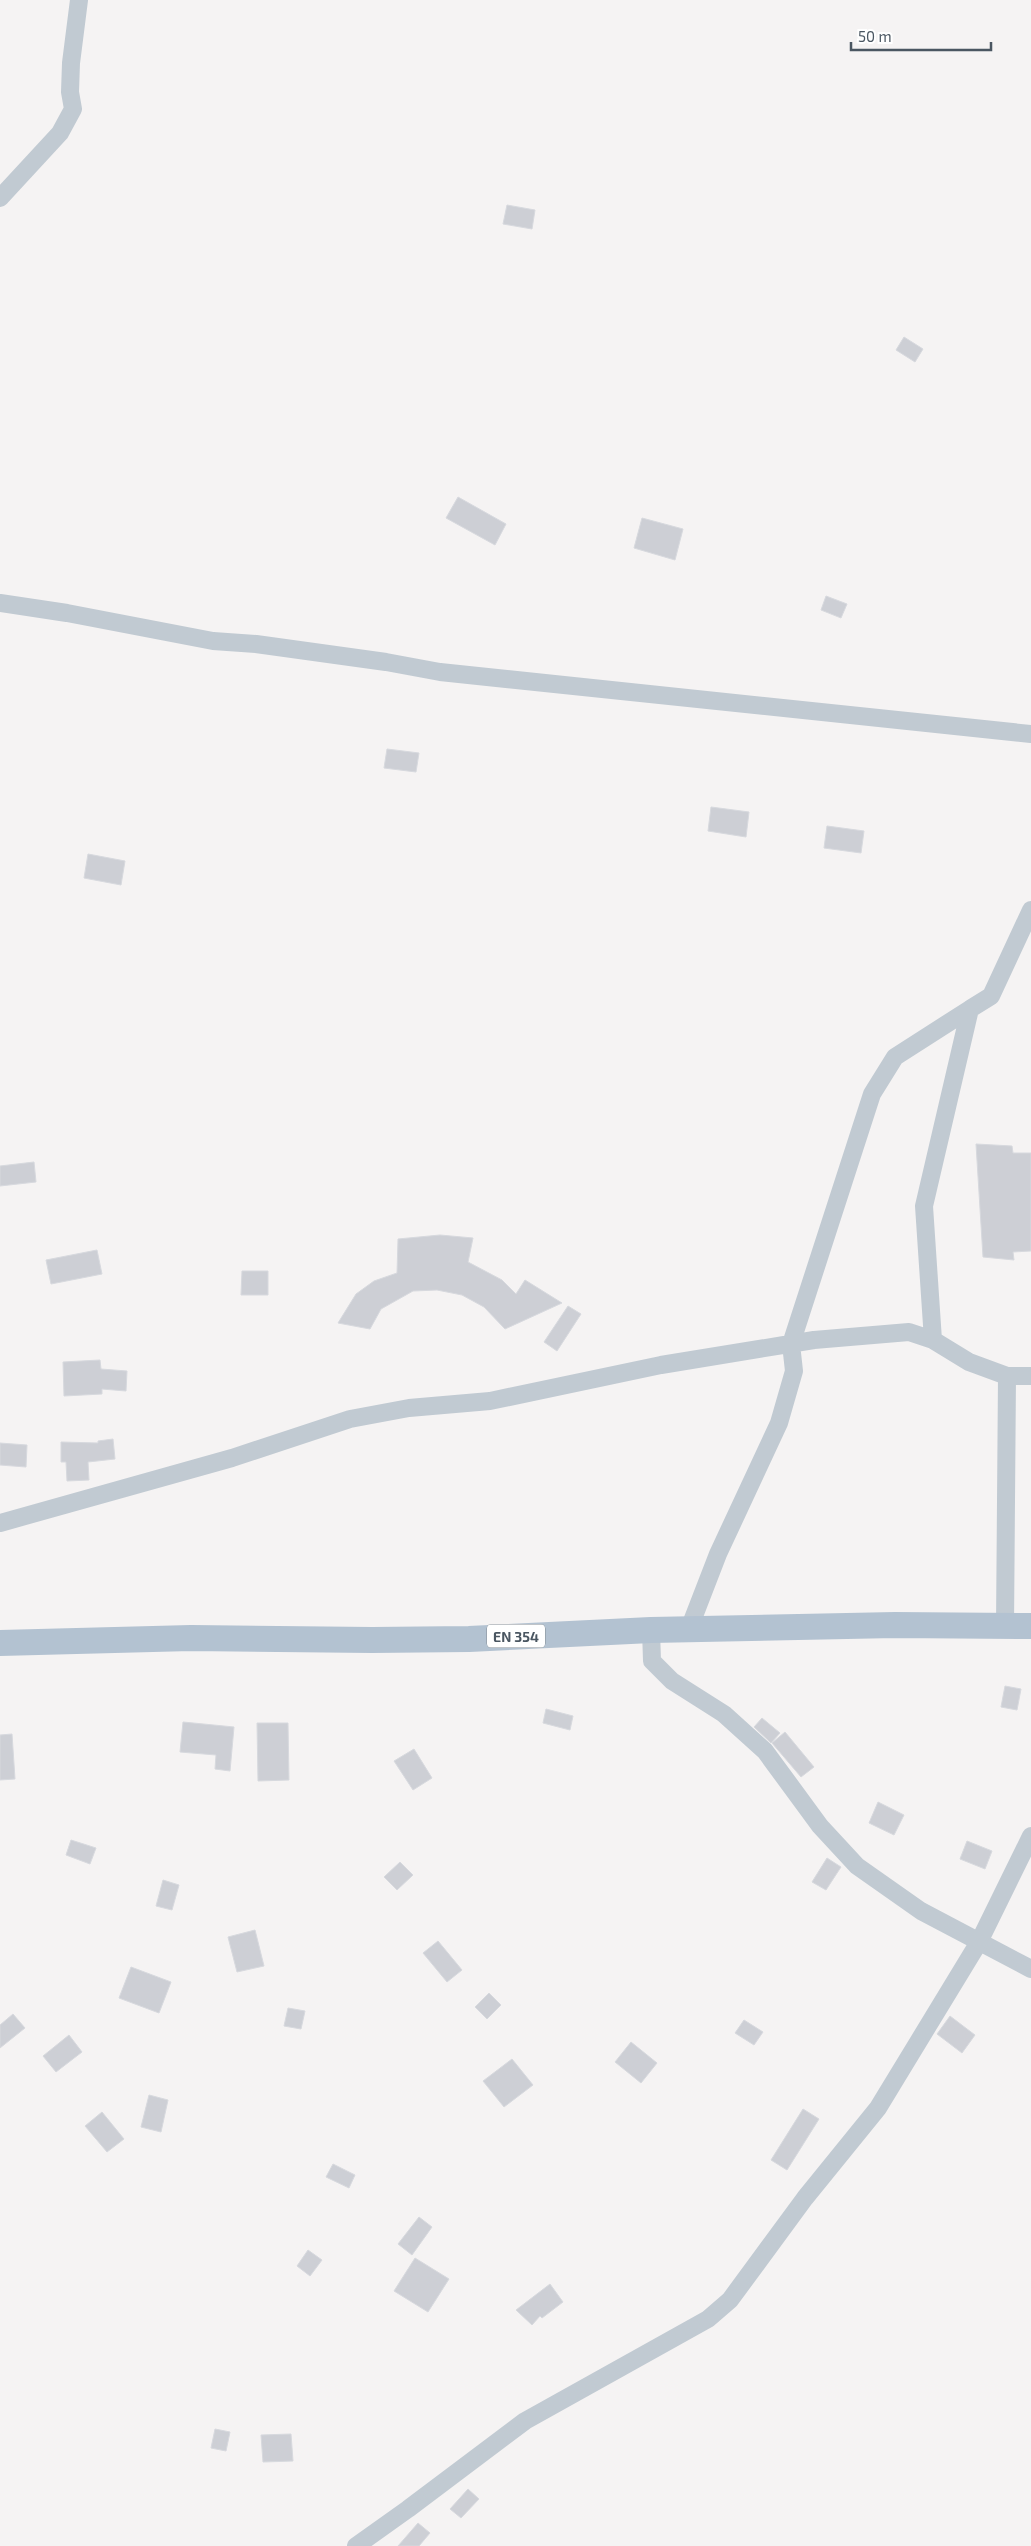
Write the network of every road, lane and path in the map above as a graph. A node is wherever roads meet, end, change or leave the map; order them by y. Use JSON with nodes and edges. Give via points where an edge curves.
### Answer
{"nodes":[{"id":1,"x":79,"y":0,"type":"edge"},
{"id":2,"x":0,"y":198,"type":"edge"},
{"id":3,"x":0,"y":603,"type":"edge"},
{"id":4,"x":1031,"y":734,"type":"edge"},
{"id":5,"x":1031,"y":910,"type":"edge"},
{"id":6,"x":970,"y":1010,"type":"junction"},
{"id":7,"x":933,"y":1340,"type":"junction"},
{"id":8,"x":791,"y":1344,"type":"junction"},
{"id":9,"x":1007,"y":1376,"type":"junction"},
{"id":10,"x":1031,"y":1376,"type":"edge"},
{"id":11,"x":0,"y":1523,"type":"edge"},
{"id":12,"x":1031,"y":1626,"type":"edge"},
{"id":13,"x":1005,"y":1627,"type":"junction"},
{"id":14,"x":689,"y":1629,"type":"junction"},
{"id":15,"x":650,"y":1630,"type":"junction"},
{"id":16,"x":0,"y":1643,"type":"edge"},
{"id":17,"x":1031,"y":1836,"type":"edge"},
{"id":18,"x":979,"y":1942,"type":"junction"},
{"id":19,"x":1031,"y":1969,"type":"edge"},
{"id":20,"x":356,"y":2546,"type":"edge"}],
"edges":[{"from":1,"to":2,"type":"street","via":[[71,63],[73,109],[60,133]]},
{"from":3,"to":4,"type":"street","via":[[213,641],[256,644],[440,672]]},
{"from":5,"to":6,"type":"street","via":[[991,996]]},
{"from":6,"to":7,"type":"street","via":[[924,1206]]},
{"from":6,"to":8,"type":"street","via":[[895,1057],[879,1080],[859,1131]]},
{"from":7,"to":8,"type":"street","via":[[909,1332]]},
{"from":7,"to":9,"type":"street","via":[[969,1362]]},
{"from":8,"to":11,"type":"street","via":[[660,1364],[490,1401],[409,1408],[350,1419],[232,1458]]},
{"from":8,"to":14,"type":"street","via":[[794,1370],[779,1423],[718,1554]]},
{"from":9,"to":10,"type":"street"},
{"from":9,"to":13,"type":"street"},
{"from":12,"to":13,"type":"main road","number":"EN 354"},
{"from":13,"to":14,"type":"main road","number":"EN 354"},
{"from":14,"to":15,"type":"main road","number":"EN 354"},
{"from":15,"to":16,"type":"main road","number":"EN 354","via":[[469,1639],[191,1638]]},
{"from":15,"to":18,"type":"street","via":[[652,1661],[672,1681],[724,1714],[765,1751],[820,1826],[857,1866],[921,1911]]},
{"from":17,"to":18,"type":"street"},
{"from":18,"to":19,"type":"street"},
{"from":18,"to":20,"type":"street","via":[[878,2108],[805,2198],[730,2300],[708,2320],[525,2421]]}]}
